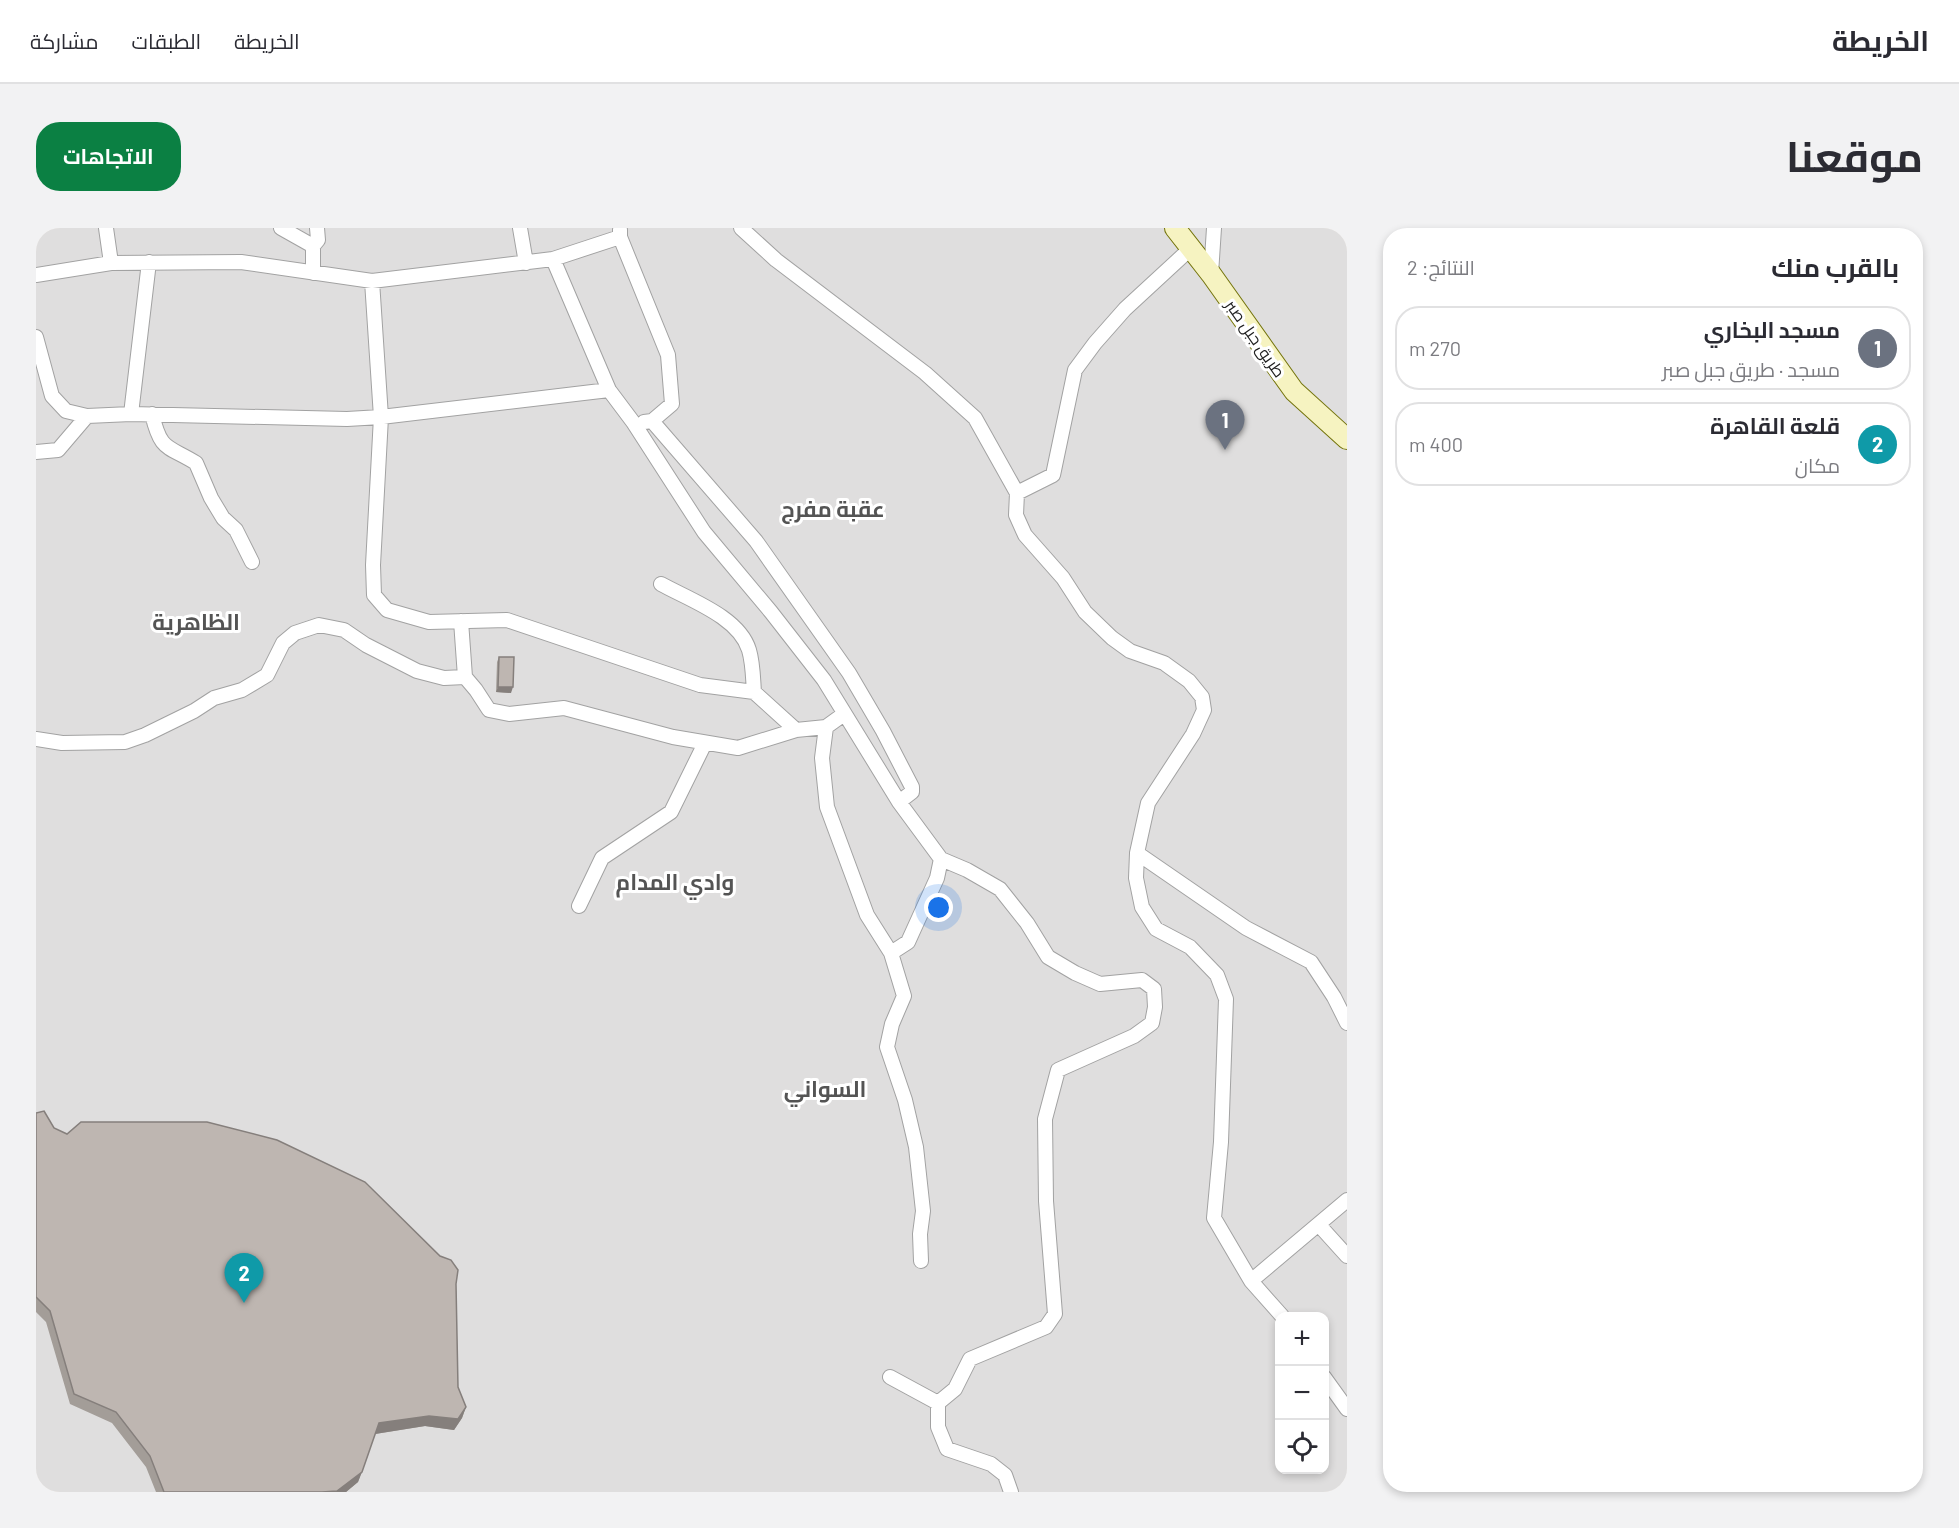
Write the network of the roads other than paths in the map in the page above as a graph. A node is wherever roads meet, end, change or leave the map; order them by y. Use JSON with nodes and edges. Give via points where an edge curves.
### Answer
{"nodes":[{"id":1,"x":106,"y":228,"type":"edge"},
{"id":2,"x":281,"y":228,"type":"edge"},
{"id":3,"x":317,"y":228,"type":"edge"},
{"id":4,"x":520,"y":228,"type":"edge"},
{"id":5,"x":741,"y":228,"type":"edge"},
{"id":6,"x":1175,"y":228,"type":"edge"},
{"id":7,"x":1214,"y":228,"type":"edge"},
{"id":8,"x":620,"y":232,"type":"edge"},
{"id":9,"x":313,"y":246,"type":"junction"},
{"id":10,"x":1190,"y":249,"type":"junction"},
{"id":11,"x":553,"y":259,"type":"junction"},
{"id":12,"x":149,"y":262,"type":"junction"},
{"id":13,"x":111,"y":263,"type":"junction"},
{"id":14,"x":526,"y":264,"type":"junction"},
{"id":15,"x":313,"y":273,"type":"junction"},
{"id":16,"x":1211,"y":274,"type":"junction"},
{"id":17,"x":36,"y":275,"type":"edge"},
{"id":18,"x":372,"y":281,"type":"junction"},
{"id":19,"x":36,"y":337,"type":"edge"},
{"id":20,"x":609,"y":390,"type":"junction"},
{"id":21,"x":131,"y":414,"type":"junction"},
{"id":22,"x":152,"y":414,"type":"junction"},
{"id":23,"x":87,"y":416,"type":"junction"},
{"id":24,"x":381,"y":417,"type":"junction"},
{"id":25,"x":652,"y":421,"type":"junction"},
{"id":26,"x":633,"y":422,"type":"junction"},
{"id":27,"x":1347,"y":439,"type":"edge"},
{"id":28,"x":36,"y":452,"type":"edge"},
{"id":29,"x":1017,"y":493,"type":"junction"},
{"id":30,"x":252,"y":562,"type":"dead end"},
{"id":31,"x":662,"y":584,"type":"dead end"},
{"id":32,"x":462,"y":621,"type":"junction"},
{"id":33,"x":465,"y":676,"type":"junction"},
{"id":34,"x":754,"y":692,"type":"junction"},
{"id":35,"x":844,"y":714,"type":"junction"},
{"id":36,"x":826,"y":727,"type":"junction"},
{"id":37,"x":796,"y":730,"type":"junction"},
{"id":38,"x":36,"y":739,"type":"edge"},
{"id":39,"x":705,"y":743,"type":"junction"},
{"id":40,"x":899,"y":802,"type":"junction"},
{"id":41,"x":1137,"y":853,"type":"junction"},
{"id":42,"x":940,"y":859,"type":"junction"},
{"id":43,"x":579,"y":906,"type":"dead end"},
{"id":44,"x":891,"y":952,"type":"junction"},
{"id":45,"x":1347,"y":1023,"type":"edge"},
{"id":46,"x":1347,"y":1200,"type":"edge"},
{"id":47,"x":1319,"y":1225,"type":"junction"},
{"id":48,"x":1347,"y":1256,"type":"edge"},
{"id":49,"x":921,"y":1260,"type":"dead end"},
{"id":50,"x":1251,"y":1281,"type":"junction"},
{"id":51,"x":1278,"y":1312,"type":"edge"},
{"id":52,"x":890,"y":1377,"type":"dead end"},
{"id":53,"x":1329,"y":1384,"type":"edge"},
{"id":54,"x":938,"y":1404,"type":"junction"},
{"id":55,"x":1347,"y":1409,"type":"edge"},
{"id":56,"x":1011,"y":1492,"type":"edge"}],
"edges":[{"from":1,"to":13,"type":"street"},
{"from":2,"to":9,"type":"street"},
{"from":3,"to":9,"type":"street","via":[[318,240]]},
{"from":4,"to":14,"type":"street"},
{"from":5,"to":29,"type":"street","via":[[776,260],[925,373],[975,418]]},
{"from":6,"to":10,"type":"street","name":"طريق جبل صبر"},
{"from":7,"to":16,"type":"street"},
{"from":8,"to":11,"type":"street"},
{"from":8,"to":25,"type":"street","via":[[668,355],[672,405]]},
{"from":9,"to":15,"type":"street"},
{"from":10,"to":16,"type":"street","name":"طريق جبل صبر"},
{"from":10,"to":29,"type":"street","via":[[1125,309],[1075,370],[1053,475]]},
{"from":11,"to":14,"type":"street"},
{"from":11,"to":20,"type":"street"},
{"from":12,"to":13,"type":"street"},
{"from":12,"to":15,"type":"street","via":[[242,262]]},
{"from":12,"to":21,"type":"street"},
{"from":13,"to":17,"type":"street"},
{"from":14,"to":18,"type":"street"},
{"from":15,"to":18,"type":"street"},
{"from":16,"to":27,"type":"street","name":"طريق جبل صبر","via":[[1294,392]]},
{"from":18,"to":24,"type":"street"},
{"from":19,"to":23,"type":"street","via":[[52,396],[66,411]]},
{"from":20,"to":24,"type":"street"},
{"from":20,"to":26,"type":"street"},
{"from":21,"to":22,"type":"street"},
{"from":21,"to":23,"type":"street"},
{"from":22,"to":24,"type":"street"},
{"from":22,"to":30,"type":"street","via":[[156,432],[166,448],[196,463],[211,498],[236,531]]},
{"from":23,"to":28,"type":"street","via":[[58,450]]},
{"from":24,"to":32,"type":"street","via":[[374,595],[387,610],[429,622]]},
{"from":25,"to":26,"type":"street"},
{"from":25,"to":40,"type":"street","via":[[756,541],[849,673],[912,787],[912,792]]},
{"from":26,"to":35,"type":"street","via":[[704,532],[824,680]]},
{"from":29,"to":41,"type":"street","via":[[1016,515],[1025,535],[1063,578],[1085,612],[1130,651],[1164,663],[1189,681],[1202,697],[1204,710],[1193,734],[1148,802]]},
{"from":31,"to":34,"type":"street","via":[[741,632],[750,651]]},
{"from":32,"to":33,"type":"street"},
{"from":32,"to":34,"type":"street","via":[[507,620],[700,685]]},
{"from":33,"to":38,"type":"street","via":[[444,678],[417,671],[344,630],[319,625],[295,633],[283,643],[267,675],[145,735],[125,742],[62,743]]},
{"from":33,"to":39,"type":"street","via":[[489,710],[509,714],[564,708]]},
{"from":34,"to":37,"type":"street"},
{"from":35,"to":36,"type":"street"},
{"from":35,"to":40,"type":"street"},
{"from":36,"to":37,"type":"street"},
{"from":36,"to":44,"type":"street","via":[[822,758],[827,807],[867,915]]},
{"from":37,"to":39,"type":"street","via":[[738,748]]},
{"from":39,"to":43,"type":"street","via":[[670,812],[602,858]]},
{"from":40,"to":42,"type":"street"},
{"from":41,"to":45,"type":"street","via":[[1246,928],[1311,962]]},
{"from":41,"to":50,"type":"street","via":[[1136,878],[1142,907],[1156,928],[1190,948],[1217,975],[1226,999],[1214,1218]]},
{"from":42,"to":44,"type":"street","via":[[937,878],[908,942]]},
{"from":42,"to":54,"type":"street","via":[[1000,889],[1048,957],[1100,984],[1142,980],[1154,989],[1155,1007],[1152,1023],[1134,1036],[1058,1070],[1045,1119],[1046,1201],[1055,1314],[1046,1327],[970,1359],[955,1389]]},
{"from":44,"to":49,"type":"street","via":[[904,996],[887,1047],[916,1147],[923,1211]]},
{"from":46,"to":47,"type":"street"},
{"from":47,"to":48,"type":"street"},
{"from":47,"to":50,"type":"street"},
{"from":50,"to":51,"type":"street"},
{"from":52,"to":54,"type":"street"},
{"from":53,"to":55,"type":"street"},
{"from":54,"to":56,"type":"street","via":[[938,1427],[947,1449],[991,1464],[1005,1475]]}]}
